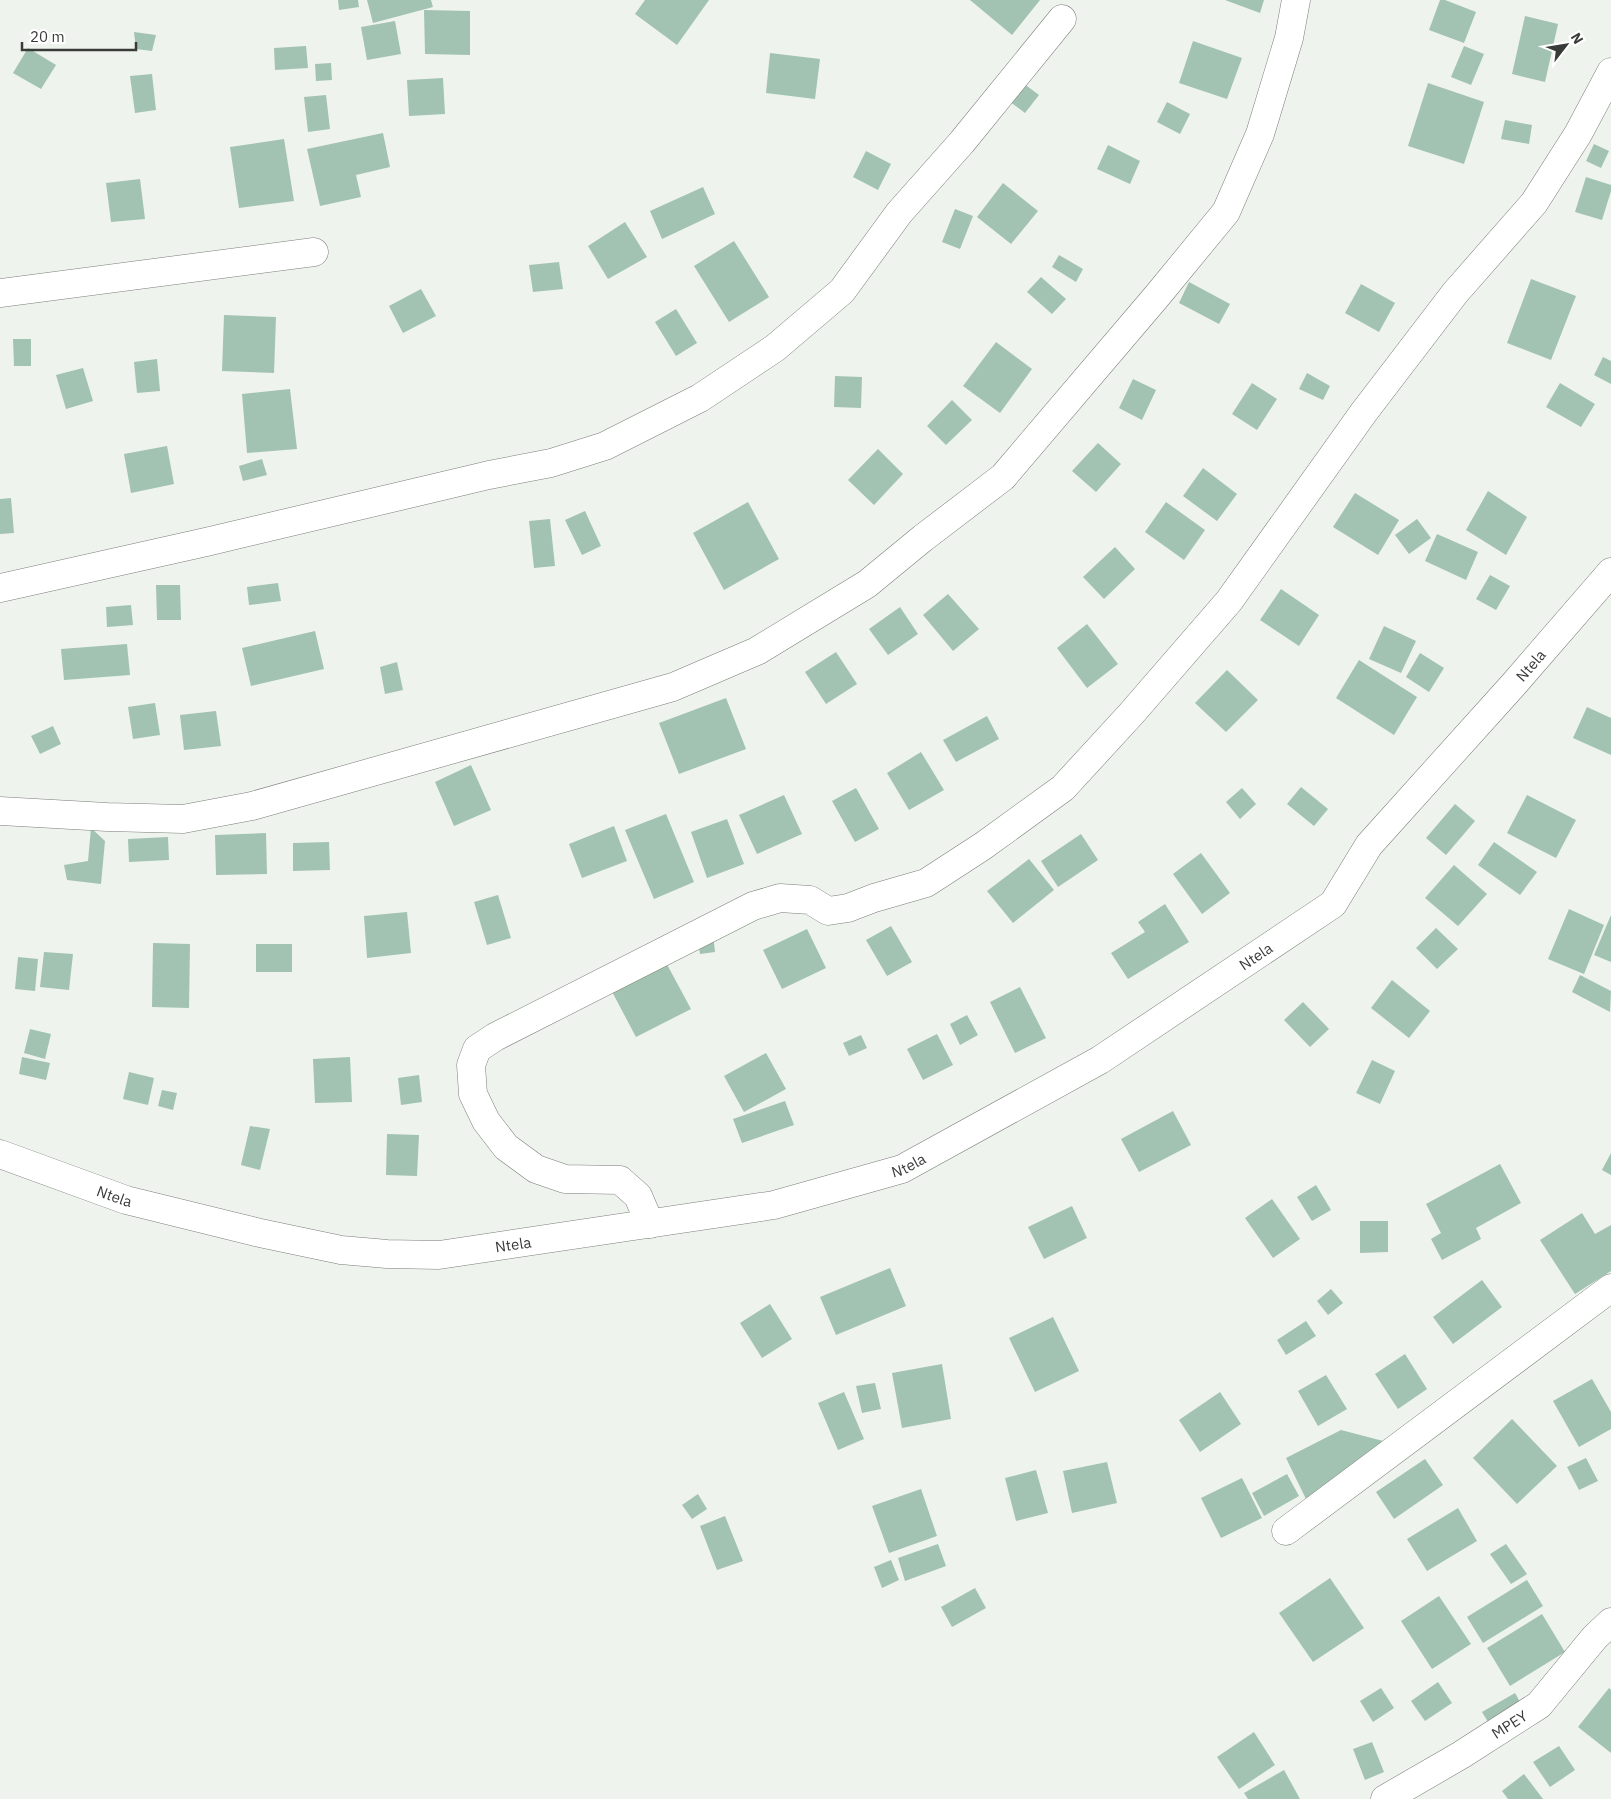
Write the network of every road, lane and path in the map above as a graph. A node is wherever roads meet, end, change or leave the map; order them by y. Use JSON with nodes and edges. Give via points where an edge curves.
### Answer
{"nodes":[{"id":1,"x":1296,"y":0,"type":"edge"},
{"id":2,"x":1062,"y":19,"type":"dead end"},
{"id":3,"x":1611,"y":72,"type":"edge"},
{"id":4,"x":314,"y":252,"type":"dead end"},
{"id":5,"x":0,"y":293,"type":"edge"},
{"id":6,"x":1611,"y":572,"type":"edge"},
{"id":7,"x":0,"y":588,"type":"edge"},
{"id":8,"x":0,"y":811,"type":"edge"},
{"id":9,"x":0,"y":1154,"type":"edge"},
{"id":10,"x":650,"y":1224,"type":"junction"},
{"id":11,"x":1611,"y":1288,"type":"edge"},
{"id":12,"x":1286,"y":1531,"type":"dead end"},
{"id":13,"x":1611,"y":1622,"type":"edge"},
{"id":14,"x":1385,"y":1799,"type":"edge"}],
"edges":[{"from":1,"to":8,"type":"street","via":[[1289,38],[1260,134],[1226,212],[1003,477],[866,584],[757,651],[673,687],[252,806],[183,819]]},
{"from":2,"to":7,"type":"street","via":[[962,142],[899,213],[842,291],[775,348],[700,398],[605,446],[551,463]]},
{"from":3,"to":10,"type":"street","via":[[1578,134],[1534,203],[1455,293],[1364,412],[1229,601],[1063,788],[926,883],[848,908],[828,911],[810,900],[780,898],[753,906],[477,1049],[471,1065],[473,1094],[486,1121],[506,1147],[536,1170],[565,1179],[620,1180],[638,1196]]},
{"from":4,"to":5,"type":"street"},
{"from":6,"to":10,"type":"street","name":"Ntela","via":[[1369,845],[1333,904],[1100,1060],[902,1169],[774,1205]]},
{"from":9,"to":10,"type":"street","name":"Ntela","via":[[126,1200],[341,1250],[439,1255]]},
{"from":11,"to":12,"type":"street"},
{"from":13,"to":14,"type":"street","name":"MPEY","via":[[1540,1705]]}]}
